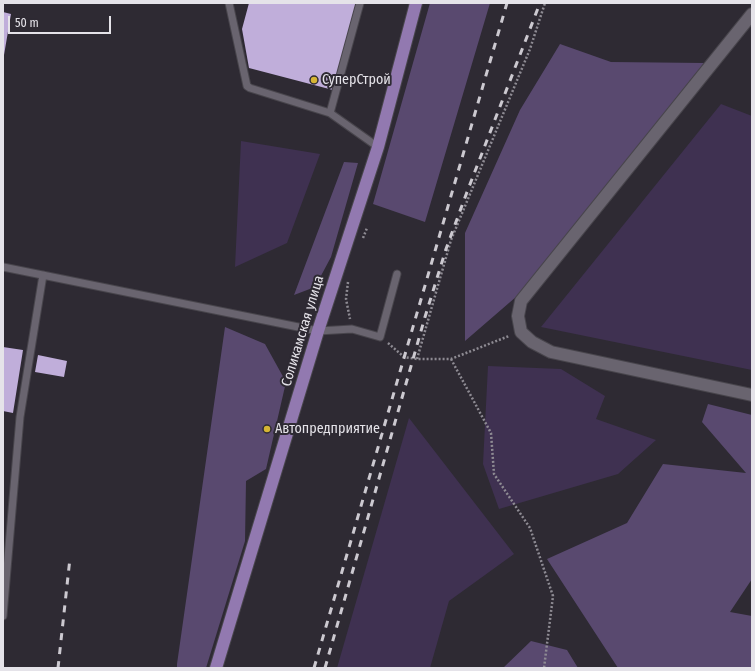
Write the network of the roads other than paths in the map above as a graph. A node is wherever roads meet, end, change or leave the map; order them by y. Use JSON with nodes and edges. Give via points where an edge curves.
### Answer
{"nodes":[{"id":1,"x":229,"y":3,"type":"edge"},
{"id":2,"x":360,"y":3,"type":"edge"},
{"id":3,"x":416,"y":3,"type":"edge"},
{"id":4,"x":752,"y":14,"type":"edge"},
{"id":5,"x":330,"y":113,"type":"junction"},
{"id":6,"x":378,"y":147,"type":"junction"},
{"id":7,"x":3,"y":267,"type":"edge"},
{"id":8,"x":397,"y":274,"type":"dead end"},
{"id":9,"x":43,"y":275,"type":"junction"},
{"id":10,"x":318,"y":331,"type":"junction"},
{"id":11,"x":752,"y":395,"type":"edge"},
{"id":12,"x":3,"y":616,"type":"edge"},
{"id":13,"x":216,"y":668,"type":"edge"}],
"edges":[{"from":1,"to":5,"type":"lane","via":[[247,86]]},
{"from":2,"to":5,"type":"lane"},
{"from":3,"to":6,"type":"main road","name":"Соликамская улица"},
{"from":4,"to":11,"type":"street","via":[[521,301],[518,316],[521,332],[532,342],[551,352]]},
{"from":5,"to":6,"type":"lane"},
{"from":6,"to":10,"type":"main road","name":"Соликамская улица"},
{"from":7,"to":9,"type":"lane"},
{"from":8,"to":10,"type":"lane","via":[[380,337],[352,329]]},
{"from":9,"to":10,"type":"lane"},
{"from":9,"to":12,"type":"lane","via":[[20,417]]},
{"from":10,"to":13,"type":"main road","name":"Соликамская улица"}]}
